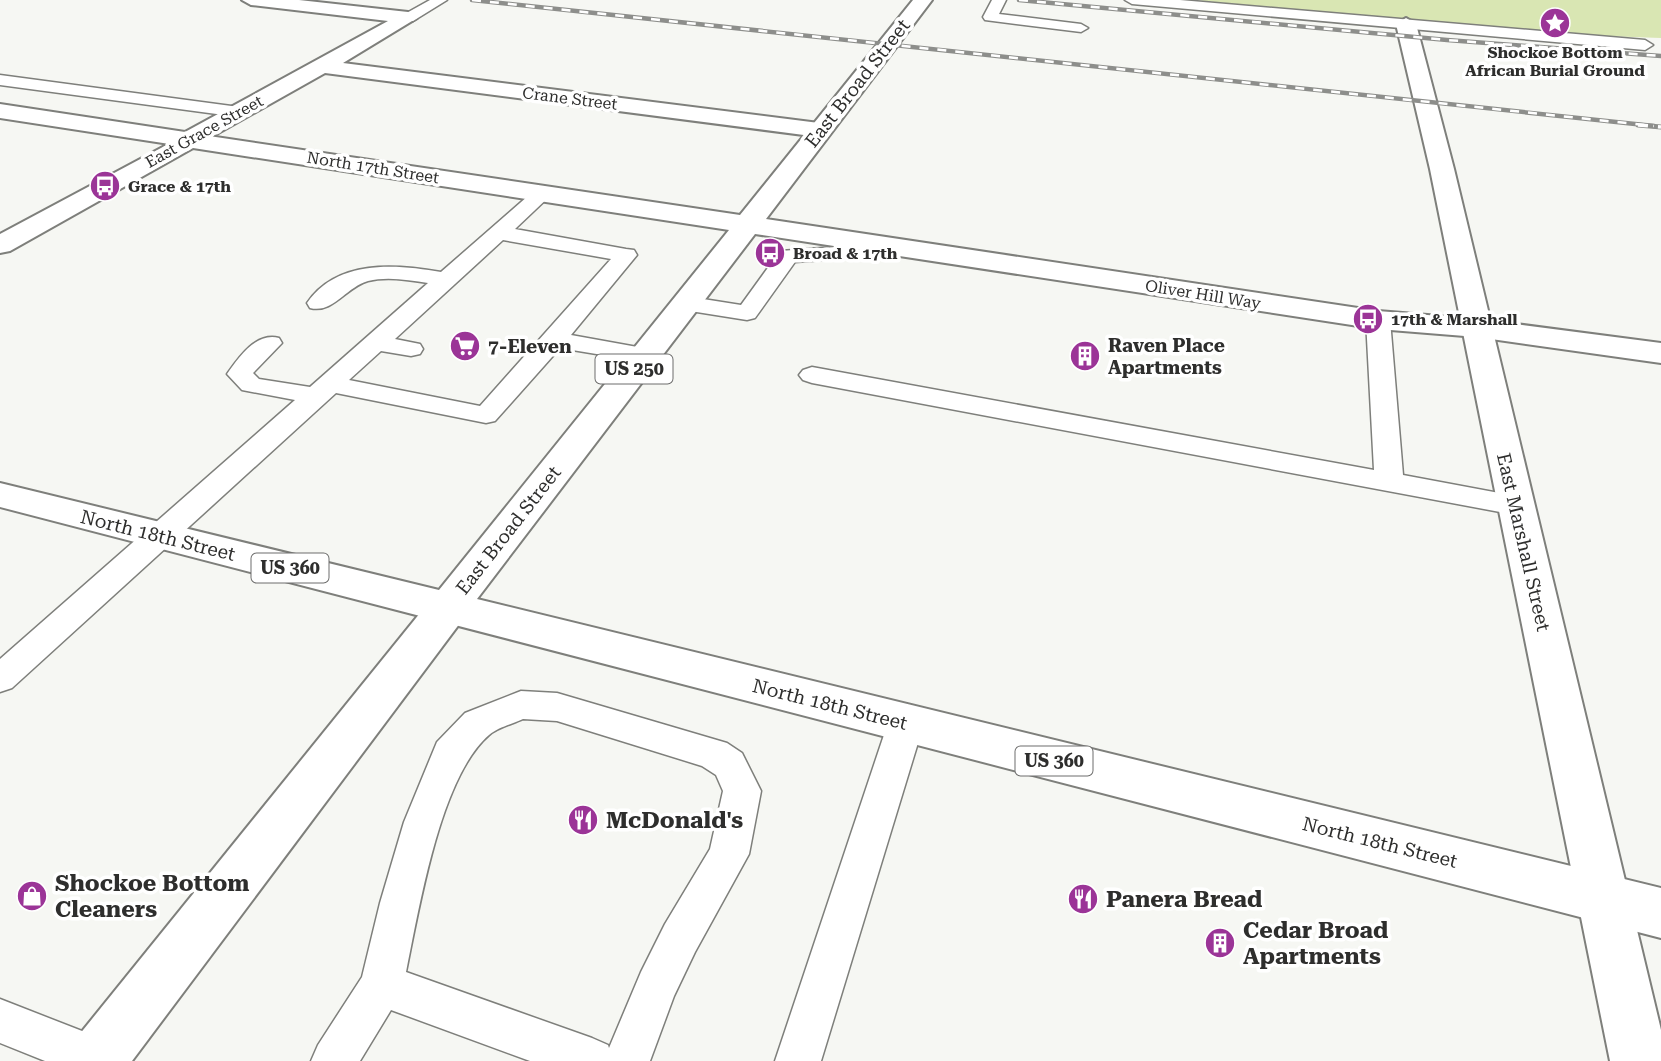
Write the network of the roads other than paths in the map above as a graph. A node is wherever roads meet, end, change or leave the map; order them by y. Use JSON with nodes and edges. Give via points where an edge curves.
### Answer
{"nodes":[{"id":1,"x":251,"y":0,"type":"edge"},
{"id":2,"x":440,"y":0,"type":"edge"},
{"id":3,"x":923,"y":0,"type":"edge"},
{"id":4,"x":999,"y":0,"type":"edge"},
{"id":5,"x":1132,"y":0,"type":"edge"},
{"id":6,"x":408,"y":18,"type":"junction"},
{"id":7,"x":1406,"y":24,"type":"junction"},
{"id":8,"x":1081,"y":28,"type":"dead end"},
{"id":9,"x":1645,"y":45,"type":"dead end"},
{"id":10,"x":321,"y":66,"type":"junction"},
{"id":11,"x":0,"y":80,"type":"edge"},
{"id":12,"x":0,"y":111,"type":"edge"},
{"id":13,"x":239,"y":111,"type":"junction"},
{"id":14,"x":819,"y":130,"type":"junction"},
{"id":15,"x":189,"y":140,"type":"junction"},
{"id":16,"x":543,"y":193,"type":"junction"},
{"id":17,"x":746,"y":224,"type":"junction"},
{"id":18,"x":499,"y":233,"type":"junction"},
{"id":19,"x":852,"y":240,"type":"junction"},
{"id":20,"x":0,"y":245,"type":"edge"},
{"id":21,"x":466,"y":263,"type":"junction"},
{"id":22,"x":497,"y":268,"type":"dead end"},
{"id":23,"x":442,"y":284,"type":"junction"},
{"id":24,"x":470,"y":293,"type":"dead end"},
{"id":25,"x":318,"y":303,"type":"dead end"},
{"id":26,"x":684,"y":303,"type":"junction"},
{"id":27,"x":552,"y":308,"type":"dead end"},
{"id":28,"x":577,"y":313,"type":"junction"},
{"id":29,"x":1378,"y":320,"type":"junction"},
{"id":30,"x":1477,"y":328,"type":"junction"},
{"id":31,"x":554,"y":340,"type":"junction"},
{"id":32,"x":270,"y":342,"type":"dead end"},
{"id":33,"x":376,"y":342,"type":"junction"},
{"id":34,"x":411,"y":349,"type":"dead end"},
{"id":35,"x":1661,"y":353,"type":"edge"},
{"id":36,"x":645,"y":355,"type":"junction"},
{"id":37,"x":500,"y":364,"type":"dead end"},
{"id":38,"x":527,"y":369,"type":"junction"},
{"id":39,"x":812,"y":374,"type":"dead end"},
{"id":40,"x":323,"y":390,"type":"junction"},
{"id":41,"x":1389,"y":482,"type":"junction"},
{"id":42,"x":0,"y":495,"type":"edge"},
{"id":43,"x":1516,"y":505,"type":"junction"},
{"id":44,"x":160,"y":536,"type":"junction"},
{"id":45,"x":448,"y":608,"type":"junction"},
{"id":46,"x":0,"y":679,"type":"edge"},
{"id":47,"x":906,"y":723,"type":"junction"},
{"id":48,"x":1602,"y":898,"type":"junction"},
{"id":49,"x":1661,"y":913,"type":"edge"},
{"id":50,"x":382,"y":985,"type":"junction"},
{"id":51,"x":0,"y":1021,"type":"edge"},
{"id":52,"x":98,"y":1060,"type":"edge"},
{"id":53,"x":334,"y":1061,"type":"edge"},
{"id":54,"x":592,"y":1061,"type":"edge"},
{"id":55,"x":627,"y":1061,"type":"edge"},
{"id":56,"x":797,"y":1061,"type":"edge"},
{"id":57,"x":1639,"y":1061,"type":"edge"}],
"edges":[{"from":1,"to":6,"type":"main road"},
{"from":2,"to":6,"type":"lane"},
{"from":3,"to":14,"type":"main road","name":"East Broad Street","number":"US 250"},
{"from":4,"to":8,"type":"lane","via":[[990,17]]},
{"from":5,"to":7,"type":"lane"},
{"from":6,"to":10,"type":"main road","name":"East Grace Street"},
{"from":7,"to":9,"type":"lane"},
{"from":7,"to":30,"type":"main road","name":"East Marshall Street"},
{"from":10,"to":13,"type":"main road","name":"East Grace Street"},
{"from":10,"to":14,"type":"main road","name":"Crane Street"},
{"from":11,"to":13,"type":"lane"},
{"from":12,"to":15,"type":"main road","name":"North 17th Street"},
{"from":13,"to":15,"type":"main road","name":"East Grace Street"},
{"from":14,"to":17,"type":"main road","name":"East Broad Street","number":"US 250"},
{"from":15,"to":16,"type":"main road","name":"North 17th Street"},
{"from":15,"to":20,"type":"main road","name":"East Grace Street"},
{"from":16,"to":17,"type":"main road","name":"North 17th Street"},
{"from":16,"to":18,"type":"lane"},
{"from":17,"to":19,"type":"main road","name":"Oliver Hill Way"},
{"from":17,"to":26,"type":"main road","name":"East Broad Street","number":"US 250"},
{"from":18,"to":21,"type":"lane"},
{"from":18,"to":28,"type":"lane","via":[[626,255],[588,284]]},
{"from":19,"to":26,"type":"lane","via":[[843,254],[788,256],[747,313]]},
{"from":19,"to":29,"type":"main road","name":"Oliver Hill Way"},
{"from":21,"to":22,"type":"lane"},
{"from":21,"to":23,"type":"lane"},
{"from":23,"to":24,"type":"lane"},
{"from":23,"to":25,"type":"lane","via":[[400,272],[380,273],[346,282]]},
{"from":23,"to":33,"type":"lane"},
{"from":26,"to":36,"type":"main road","name":"East Broad Street","number":"US 250"},
{"from":27,"to":28,"type":"lane"},
{"from":28,"to":31,"type":"lane"},
{"from":29,"to":30,"type":"main road","name":"Oliver Hill Way"},
{"from":29,"to":41,"type":"lane"},
{"from":30,"to":35,"type":"main road","name":"Oliver Hill Way"},
{"from":30,"to":43,"type":"main road","name":"East Marshall Street"},
{"from":31,"to":36,"type":"lane"},
{"from":31,"to":38,"type":"lane"},
{"from":32,"to":40,"type":"lane","via":[[240,374],[250,385]]},
{"from":33,"to":34,"type":"lane"},
{"from":33,"to":40,"type":"lane"},
{"from":36,"to":45,"type":"main road","name":"East Broad Street","number":"US 250"},
{"from":37,"to":38,"type":"lane"},
{"from":38,"to":40,"type":"lane","via":[[486,415]]},
{"from":39,"to":41,"type":"lane"},
{"from":40,"to":44,"type":"lane"},
{"from":41,"to":43,"type":"lane"},
{"from":42,"to":44,"type":"main road","name":"North 18th Street","number":"US 360"},
{"from":43,"to":48,"type":"main road","name":"East Marshall Street"},
{"from":44,"to":45,"type":"main road","name":"North 18th Street","number":"US 360"},
{"from":44,"to":46,"type":"lane"},
{"from":45,"to":47,"type":"main road","name":"North 18th Street","number":"US 360"},
{"from":45,"to":52,"type":"main road","name":"East Broad Street","number":"US 250"},
{"from":47,"to":48,"type":"main road","name":"North 18th Street","number":"US 360"},
{"from":47,"to":56,"type":"lane"},
{"from":48,"to":49,"type":"main road","name":"North 18th Street","number":"US 360"},
{"from":48,"to":57,"type":"main road","name":"East Marshall Street"},
{"from":50,"to":53,"type":"lane"},
{"from":50,"to":54,"type":"lane"},
{"from":50,"to":55,"type":"lane","via":[[423,822],[450,754],[478,723],[522,705],[557,707],[701,750],[729,764],[742,791],[729,854],[656,986]]},
{"from":51,"to":52,"type":"lane"}]}
